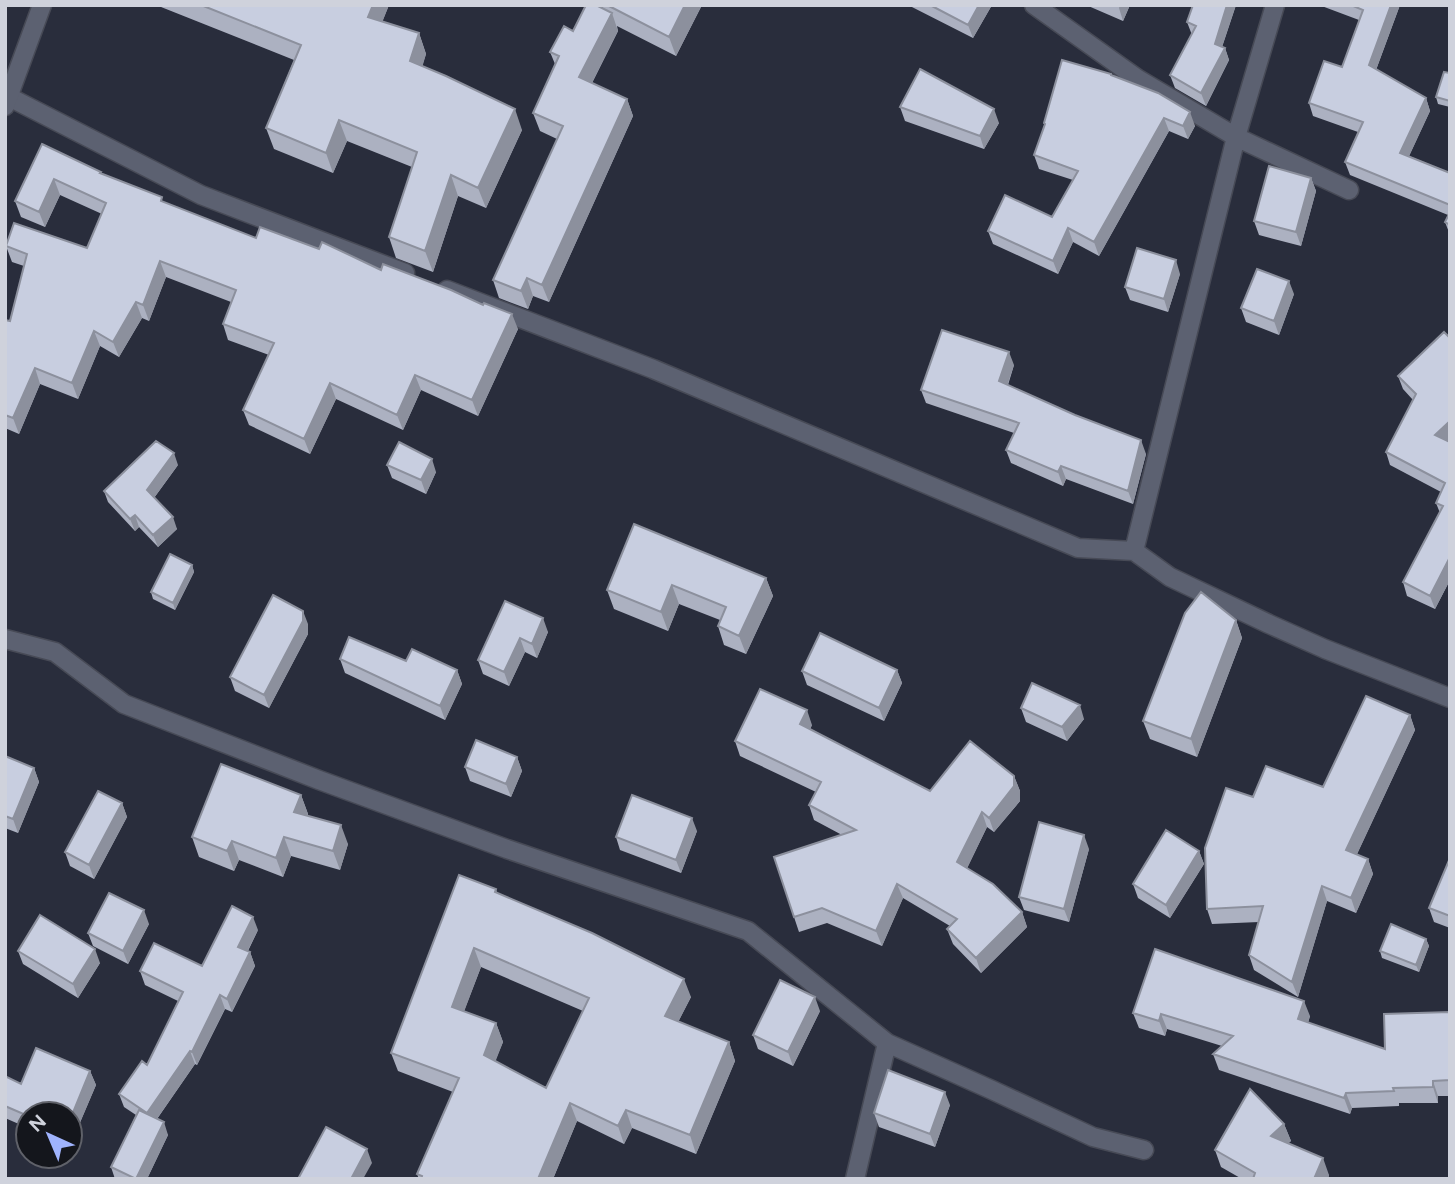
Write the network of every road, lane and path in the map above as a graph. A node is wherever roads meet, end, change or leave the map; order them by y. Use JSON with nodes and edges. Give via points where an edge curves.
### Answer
{"nodes":[{"id":1,"x":42,"y":5,"type":"edge"},
{"id":2,"x":1034,"y":5,"type":"edge"},
{"id":3,"x":1275,"y":5,"type":"edge"},
{"id":4,"x":7,"y":101,"type":"edge"},
{"id":5,"x":1236,"y":137,"type":"junction"},
{"id":6,"x":1349,"y":190,"type":"dead end"},
{"id":7,"x":1134,"y":551,"type":"junction"},
{"id":8,"x":5,"y":639,"type":"edge"},
{"id":9,"x":1450,"y":698,"type":"edge"},
{"id":10,"x":887,"y":1042,"type":"junction"},
{"id":11,"x":1144,"y":1150,"type":"dead end"},
{"id":12,"x":855,"y":1179,"type":"edge"}],
"edges":[{"from":1,"to":4,"type":"street"},
{"from":2,"to":5,"type":"street","via":[[1138,79]]},
{"from":3,"to":5,"type":"street"},
{"from":4,"to":7,"type":"street","via":[[201,195],[653,369],[1079,548]]},
{"from":5,"to":6,"type":"street"},
{"from":5,"to":7,"type":"street"},
{"from":7,"to":9,"type":"street","via":[[1170,577],[1269,624]]},
{"from":8,"to":10,"type":"street","via":[[55,652],[124,704],[507,849],[748,931]]},
{"from":10,"to":11,"type":"street","via":[[1093,1137]]},
{"from":10,"to":12,"type":"street"}]}
